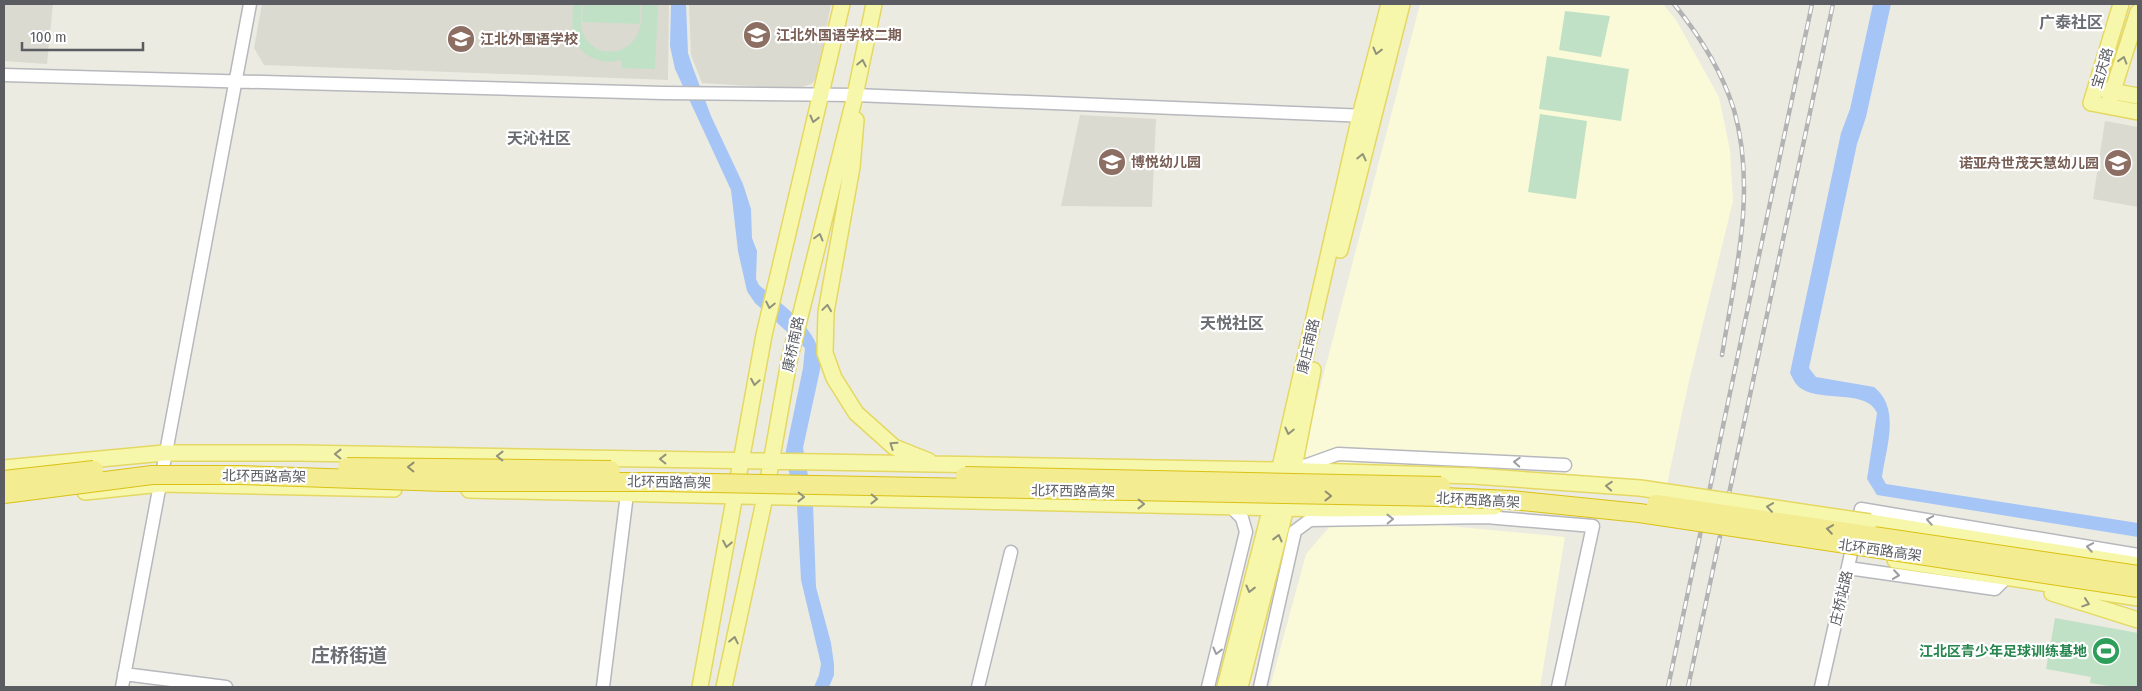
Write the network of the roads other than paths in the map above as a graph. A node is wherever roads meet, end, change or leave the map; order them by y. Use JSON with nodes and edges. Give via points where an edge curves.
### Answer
{"nodes":[{"id":1,"x":250,"y":4,"type":"edge"},
{"id":2,"x":842,"y":4,"type":"edge"},
{"id":3,"x":874,"y":4,"type":"edge"},
{"id":4,"x":1389,"y":4,"type":"edge"},
{"id":5,"x":1402,"y":4,"type":"edge"},
{"id":6,"x":2121,"y":4,"type":"edge"},
{"id":7,"x":2138,"y":12,"type":"edge"},
{"id":8,"x":4,"y":75,"type":"edge"},
{"id":9,"x":235,"y":82,"type":"junction"},
{"id":10,"x":2096,"y":88,"type":"junction"},
{"id":11,"x":2114,"y":92,"type":"junction"},
{"id":12,"x":820,"y":96,"type":"junction"},
{"id":13,"x":2138,"y":96,"type":"edge"},
{"id":14,"x":854,"y":98,"type":"junction"},
{"id":15,"x":2108,"y":106,"type":"junction"},
{"id":16,"x":2138,"y":112,"type":"edge"},
{"id":17,"x":1366,"y":116,"type":"junction"},
{"id":18,"x":164,"y":453,"type":"junction"},
{"id":19,"x":741,"y":461,"type":"junction"},
{"id":20,"x":776,"y":461,"type":"junction"},
{"id":21,"x":937,"y":465,"type":"junction"},
{"id":22,"x":1565,"y":465,"type":"dead end"},
{"id":23,"x":4,"y":468,"type":"edge"},
{"id":24,"x":1286,"y":470,"type":"junction"},
{"id":25,"x":4,"y":480,"type":"edge"},
{"id":26,"x":158,"y":484,"type":"junction"},
{"id":27,"x":4,"y":494,"type":"edge"},
{"id":28,"x":627,"y":494,"type":"junction"},
{"id":29,"x":736,"y":496,"type":"junction"},
{"id":30,"x":771,"y":497,"type":"junction"},
{"id":31,"x":4,"y":501,"type":"edge"},
{"id":32,"x":1230,"y":506,"type":"junction"},
{"id":33,"x":1278,"y":507,"type":"junction"},
{"id":34,"x":1295,"y":531,"type":"junction"},
{"id":35,"x":1011,"y":552,"type":"dead end"},
{"id":36,"x":2138,"y":555,"type":"edge"},
{"id":37,"x":2138,"y":565,"type":"edge"},
{"id":38,"x":1848,"y":568,"type":"junction"},
{"id":39,"x":2138,"y":575,"type":"edge"},
{"id":40,"x":2006,"y":578,"type":"junction"},
{"id":41,"x":2138,"y":588,"type":"edge"},
{"id":42,"x":2138,"y":598,"type":"edge"},
{"id":43,"x":2138,"y":620,"type":"edge"},
{"id":44,"x":124,"y":674,"type":"junction"},
{"id":45,"x":122,"y":687,"type":"edge"},
{"id":46,"x":226,"y":687,"type":"edge"},
{"id":47,"x":603,"y":687,"type":"edge"},
{"id":48,"x":700,"y":687,"type":"edge"},
{"id":49,"x":724,"y":687,"type":"edge"},
{"id":50,"x":978,"y":687,"type":"edge"},
{"id":51,"x":1208,"y":687,"type":"edge"},
{"id":52,"x":1225,"y":687,"type":"edge"},
{"id":53,"x":1240,"y":687,"type":"edge"},
{"id":54,"x":1260,"y":687,"type":"edge"},
{"id":55,"x":1558,"y":687,"type":"edge"},
{"id":56,"x":1821,"y":687,"type":"edge"}],
"edges":[{"from":1,"to":9,"type":"street"},
{"from":2,"to":12,"type":"main road"},
{"from":14,"to":3,"type":"main road","name":"康桥南路","one_way":true},
{"from":4,"to":17,"type":"main road","name":"康庄南路","one_way":true},
{"from":5,"to":17,"type":"main road","name":"康庄南路"},
{"from":6,"to":10,"type":"main road","name":"宝庆路"},
{"from":11,"to":7,"type":"main road","name":"宝庆路","one_way":true},
{"from":8,"to":9,"type":"street"},
{"from":9,"to":12,"type":"street"},
{"from":9,"to":18,"type":"street"},
{"from":10,"to":11,"type":"main road"},
{"from":10,"to":15,"type":"main road","name":"宝庆路","via":[[2091,103]]},
{"from":11,"to":13,"type":"main road"},
{"from":11,"to":15,"type":"main road","name":"宝庆路"},
{"from":12,"to":14,"type":"street"},
{"from":12,"to":19,"type":"main road","one_way":true,"via":[[764,334]]},
{"from":14,"to":17,"type":"street"},
{"from":20,"to":14,"type":"main road","name":"康桥南路","one_way":true,"via":[[789,360]]},
{"from":21,"to":14,"type":"main road","one_way":true,"via":[[894,447],[856,413],[834,378],[825,353],[826,312],[852,167],[856,127]]},
{"from":15,"to":16,"type":"main road"},
{"from":17,"to":24,"type":"main road","name":"康庄南路","via":[[1321,330]]},
{"from":19,"to":18,"type":"main road","one_way":true},
{"from":18,"to":23,"type":"main road"},
{"from":18,"to":26,"type":"street"},
{"from":19,"to":20,"type":"main road"},
{"from":19,"to":29,"type":"main road"},
{"from":20,"to":21,"type":"main road"},
{"from":20,"to":30,"type":"main road","name":"康桥南路"},
{"from":21,"to":24,"type":"main road"},
{"from":22,"to":24,"type":"street","one_way":true,"via":[[1338,454]]},
{"from":24,"to":33,"type":"main road","name":"康庄南路"},
{"from":37,"to":24,"type":"main road","one_way":true,"bridge":true,"via":[[1640,488],[1473,476]]},
{"from":39,"to":25,"type":"highway","name":"北环西路高架","one_way":true,"bridge":true,"via":[[1639,502],[1435,485],[150,464]]},
{"from":26,"to":28,"type":"main road"},
{"from":26,"to":31,"type":"main road"},
{"from":26,"to":44,"type":"street"},
{"from":27,"to":41,"type":"highway","name":"北环西路高架","one_way":true,"bridge":true,"via":[[152,475],[239,474],[444,482],[698,482],[1512,500],[1639,513]]},
{"from":28,"to":29,"type":"main road"},
{"from":28,"to":47,"type":"street"},
{"from":29,"to":30,"type":"main road"},
{"from":29,"to":48,"type":"main road","one_way":true},
{"from":30,"to":32,"type":"main road","one_way":true},
{"from":49,"to":30,"type":"main road","name":"康桥南路","one_way":true},
{"from":32,"to":33,"type":"main road"},
{"from":32,"to":51,"type":"street","one_way":true,"via":[[1242,518],[1246,532]]},
{"from":33,"to":34,"type":"street"},
{"from":33,"to":40,"type":"main road","via":[[1495,507],[1638,521]]},
{"from":33,"to":52,"type":"main road","name":"康庄南路","one_way":true},
{"from":53,"to":33,"type":"main road","name":"康庄南路","one_way":true},
{"from":34,"to":54,"type":"street"},
{"from":34,"to":55,"type":"street","one_way":true,"via":[[1310,520],[1486,517],[1593,526]]},
{"from":35,"to":50,"type":"street"},
{"from":36,"to":38,"type":"street","name":"庄桥站路","one_way":true,"via":[[1861,508]]},
{"from":38,"to":40,"type":"street","one_way":true,"via":[[1995,589]]},
{"from":38,"to":56,"type":"street","name":"庄桥站路"},
{"from":40,"to":42,"type":"main road"},
{"from":40,"to":43,"type":"main road","one_way":true},
{"from":44,"to":45,"type":"street"},
{"from":44,"to":46,"type":"street"}]}
